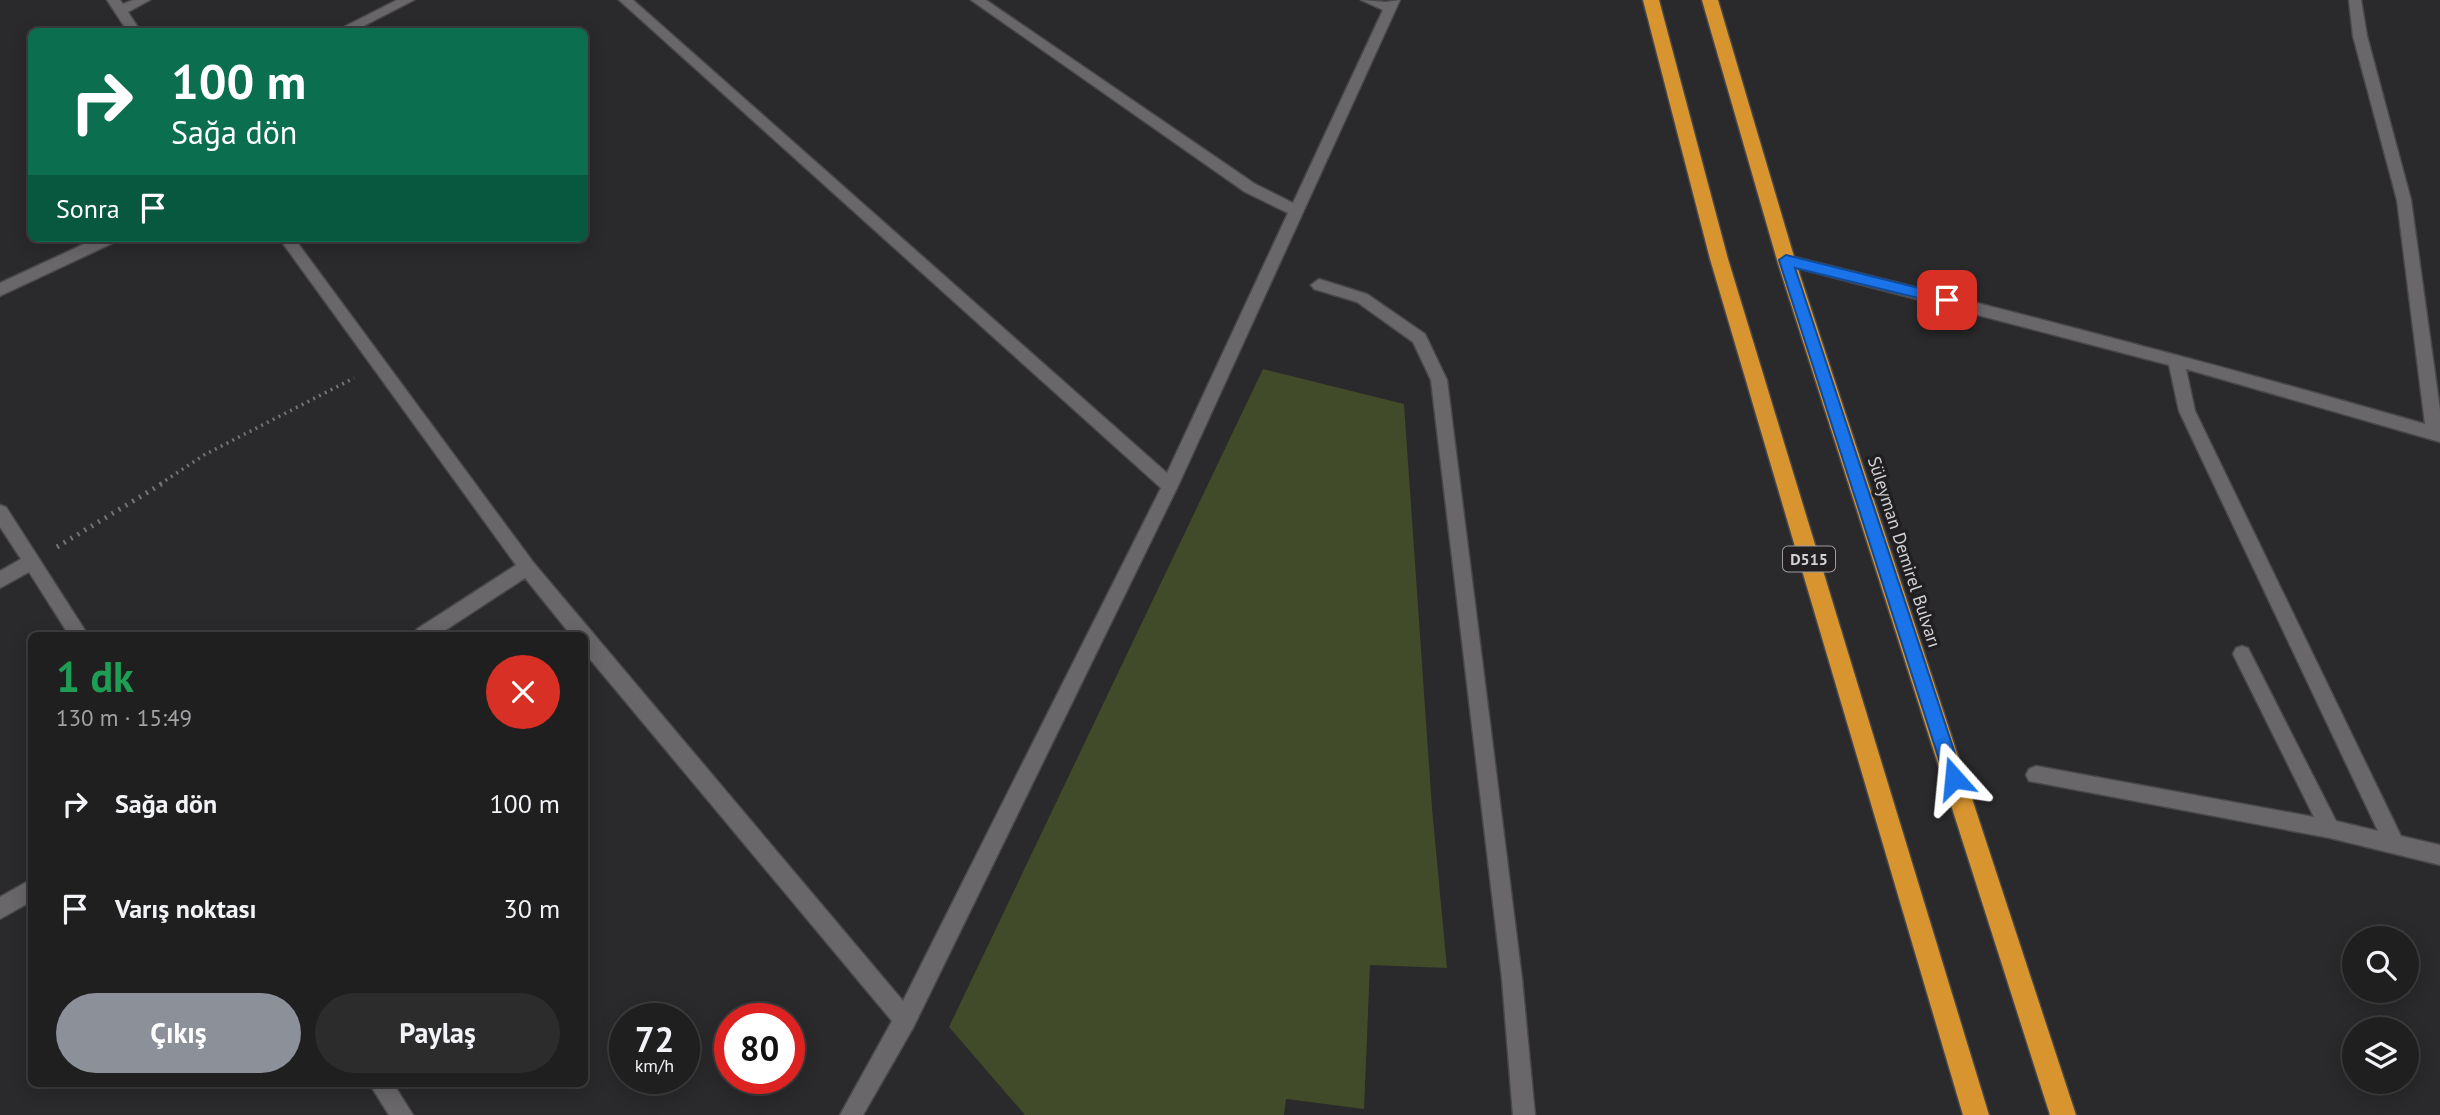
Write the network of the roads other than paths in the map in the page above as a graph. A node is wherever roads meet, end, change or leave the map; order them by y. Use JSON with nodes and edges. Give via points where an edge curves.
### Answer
{"nodes":[{"id":1,"x":144,"y":0,"type":"edge"},
{"id":2,"x":408,"y":0,"type":"edge"},
{"id":3,"x":625,"y":0,"type":"edge"},
{"id":4,"x":977,"y":0,"type":"edge"},
{"id":5,"x":1367,"y":0,"type":"edge"},
{"id":6,"x":1651,"y":0,"type":"edge"},
{"id":7,"x":1710,"y":0,"type":"edge"},
{"id":8,"x":2355,"y":0,"type":"edge"},
{"id":9,"x":1392,"y":4,"type":"edge"},
{"id":10,"x":116,"y":5,"type":"edge"},
{"id":11,"x":132,"y":28,"type":"edge"},
{"id":12,"x":348,"y":28,"type":"edge"},
{"id":13,"x":1297,"y":211,"type":"junction"},
{"id":14,"x":102,"y":242,"type":"edge"},
{"id":15,"x":289,"y":242,"type":"edge"},
{"id":16,"x":1786,"y":260,"type":"junction"},
{"id":17,"x":1319,"y":285,"type":"dead end"},
{"id":18,"x":0,"y":290,"type":"edge"},
{"id":19,"x":2176,"y":359,"type":"junction"},
{"id":20,"x":2438,"y":434,"type":"edge"},
{"id":21,"x":1170,"y":486,"type":"junction"},
{"id":22,"x":0,"y":512,"type":"edge"},
{"id":23,"x":32,"y":562,"type":"junction"},
{"id":24,"x":527,"y":567,"type":"junction"},
{"id":25,"x":0,"y":580,"type":"edge"},
{"id":26,"x":77,"y":632,"type":"edge"},
{"id":27,"x":428,"y":632,"type":"edge"},
{"id":28,"x":579,"y":632,"type":"edge"},
{"id":29,"x":588,"y":643,"type":"edge"},
{"id":30,"x":2242,"y":654,"type":"dead end"},
{"id":31,"x":2036,"y":775,"type":"dead end"},
{"id":32,"x":2330,"y":829,"type":"junction"},
{"id":33,"x":2394,"y":844,"type":"junction"},
{"id":34,"x":2440,"y":855,"type":"edge"},
{"id":35,"x":28,"y":892,"type":"edge"},
{"id":36,"x":0,"y":909,"type":"edge"},
{"id":37,"x":905,"y":1020,"type":"junction"},
{"id":38,"x":383,"y":1087,"type":"edge"},
{"id":39,"x":402,"y":1115,"type":"edge"},
{"id":40,"x":851,"y":1115,"type":"edge"},
{"id":41,"x":1524,"y":1115,"type":"edge"},
{"id":42,"x":1976,"y":1115,"type":"edge"},
{"id":43,"x":2063,"y":1115,"type":"edge"}],
"edges":[{"from":1,"to":10,"type":"street"},
{"from":2,"to":12,"type":"street"},
{"from":3,"to":21,"type":"street"},
{"from":4,"to":13,"type":"street","via":[[1250,188]]},
{"from":5,"to":9,"type":"street"},
{"from":6,"to":42,"type":"highway","number":"D515","via":[[1719,259]]},
{"from":7,"to":16,"type":"highway","name":"Süleyman Demirel Bulvarı"},
{"from":8,"to":20,"type":"street","via":[[2360,36],[2404,201]]},
{"from":9,"to":13,"type":"street"},
{"from":10,"to":11,"type":"street"},
{"from":13,"to":21,"type":"street"},
{"from":14,"to":18,"type":"street"},
{"from":15,"to":24,"type":"street"},
{"from":16,"to":19,"type":"street"},
{"from":16,"to":43,"type":"highway","name":"Süleyman Demirel Bulvarı"},
{"from":17,"to":41,"type":"street","via":[[1362,298],[1419,338],[1439,380],[1512,979]]},
{"from":19,"to":20,"type":"street"},
{"from":19,"to":33,"type":"street","via":[[2187,411]]},
{"from":21,"to":37,"type":"street"},
{"from":22,"to":23,"type":"street"},
{"from":23,"to":25,"type":"street"},
{"from":23,"to":26,"type":"street"},
{"from":24,"to":27,"type":"street"},
{"from":24,"to":28,"type":"street"},
{"from":29,"to":37,"type":"street"},
{"from":30,"to":32,"type":"street"},
{"from":31,"to":32,"type":"street"},
{"from":32,"to":33,"type":"street"},
{"from":33,"to":34,"type":"street"},
{"from":35,"to":36,"type":"street"},
{"from":37,"to":40,"type":"street"},
{"from":38,"to":39,"type":"street"}]}
